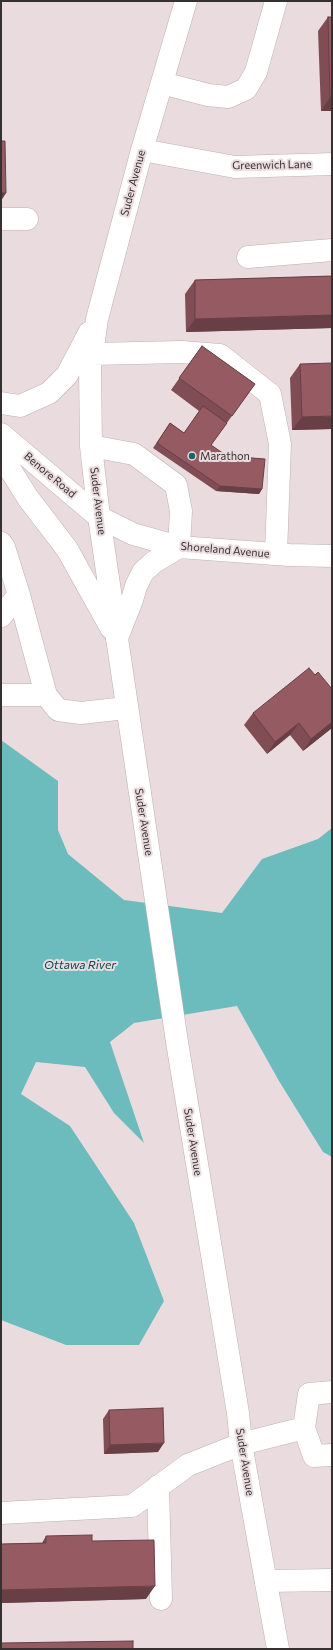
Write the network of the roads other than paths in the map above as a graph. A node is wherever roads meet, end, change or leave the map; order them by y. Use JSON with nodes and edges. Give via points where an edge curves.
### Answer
{"nodes":[{"id":1,"x":186,"y":1,"type":"edge"},
{"id":2,"x":276,"y":1,"type":"edge"},
{"id":3,"x":162,"y":83,"type":"junction"},
{"id":4,"x":142,"y":150,"type":"junction"},
{"id":5,"x":332,"y":164,"type":"edge"},
{"id":6,"x":27,"y":219,"type":"dead end"},
{"id":7,"x":1,"y":220,"type":"edge"},
{"id":8,"x":332,"y":250,"type":"edge"},
{"id":9,"x":248,"y":257,"type":"dead end"},
{"id":10,"x":97,"y":319,"type":"junction"},
{"id":11,"x":92,"y":354,"type":"junction"},
{"id":12,"x":1,"y":403,"type":"edge"},
{"id":13,"x":1,"y":434,"type":"edge"},
{"id":14,"x":91,"y":446,"type":"junction"},
{"id":15,"x":1,"y":455,"type":"edge"},
{"id":16,"x":99,"y":517,"type":"junction"},
{"id":17,"x":1,"y":543,"type":"edge"},
{"id":18,"x":179,"y":548,"type":"junction"},
{"id":19,"x":276,"y":554,"type":"junction"},
{"id":20,"x":332,"y":556,"type":"edge"},
{"id":21,"x":19,"y":595,"type":"junction"},
{"id":22,"x":1,"y":616,"type":"edge"},
{"id":23,"x":117,"y":638,"type":"junction"},
{"id":24,"x":1,"y":695,"type":"edge"},
{"id":25,"x":46,"y":695,"type":"junction"},
{"id":26,"x":126,"y":708,"type":"junction"},
{"id":27,"x":332,"y":1392,"type":"edge"},
{"id":28,"x":304,"y":1428,"type":"junction"},
{"id":29,"x":241,"y":1444,"type":"junction"},
{"id":30,"x":332,"y":1455,"type":"edge"},
{"id":31,"x":158,"y":1486,"type":"junction"},
{"id":32,"x":1,"y":1513,"type":"edge"},
{"id":33,"x":332,"y":1580,"type":"edge"},
{"id":34,"x":266,"y":1581,"type":"junction"},
{"id":35,"x":161,"y":1599,"type":"dead end"},
{"id":36,"x":278,"y":1649,"type":"edge"}],
"edges":[{"from":1,"to":3,"type":"main road","name":"Suder Avenue"},
{"from":2,"to":3,"type":"main road","via":[[256,72],[246,89],[228,97],[208,95]]},
{"from":3,"to":4,"type":"main road","name":"Suder Avenue"},
{"from":4,"to":5,"type":"main road","name":"Greenwich Lane","via":[[235,167]]},
{"from":4,"to":10,"type":"main road","name":"Suder Avenue"},
{"from":6,"to":7,"type":"main road"},
{"from":8,"to":9,"type":"main road"},
{"from":10,"to":11,"type":"main road","name":"Suder Avenue"},
{"from":10,"to":12,"type":"main road","via":[[67,375],[49,393],[20,406]]},
{"from":11,"to":14,"type":"main road","name":"Suder Avenue"},
{"from":11,"to":19,"type":"main road","via":[[182,352],[220,355],[270,394],[280,444]]},
{"from":13,"to":16,"type":"main road","name":"Benore Road"},
{"from":14,"to":16,"type":"main road","name":"Suder Avenue"},
{"from":14,"to":18,"type":"main road","via":[[134,454],[176,485],[181,511]]},
{"from":15,"to":23,"type":"main road","via":[[28,498],[67,549]]},
{"from":16,"to":18,"type":"main road","name":"Shoreland Avenue","via":[[133,534]]},
{"from":16,"to":23,"type":"main road","name":"Suder Avenue"},
{"from":17,"to":21,"type":"main road"},
{"from":18,"to":19,"type":"main road","name":"Shoreland Avenue"},
{"from":18,"to":23,"type":"main road","via":[[154,562],[143,572]]},
{"from":19,"to":20,"type":"main road","name":"Shoreland Avenue"},
{"from":21,"to":22,"type":"main road"},
{"from":21,"to":25,"type":"main road"},
{"from":23,"to":26,"type":"main road","name":"Suder Avenue"},
{"from":24,"to":25,"type":"main road"},
{"from":25,"to":26,"type":"main road","via":[[58,710],[81,713]]},
{"from":26,"to":29,"type":"main road","name":"Suder Avenue"},
{"from":27,"to":28,"type":"main road","via":[[309,1394]]},
{"from":28,"to":29,"type":"main road"},
{"from":28,"to":30,"type":"main road","via":[[314,1456]]},
{"from":29,"to":31,"type":"main road","via":[[188,1465]]},
{"from":29,"to":34,"type":"main road","name":"Suder Avenue"},
{"from":31,"to":32,"type":"main road","via":[[132,1506]]},
{"from":31,"to":35,"type":"main road"},
{"from":33,"to":34,"type":"main road"},
{"from":34,"to":36,"type":"main road","name":"Suder Avenue"}]}
